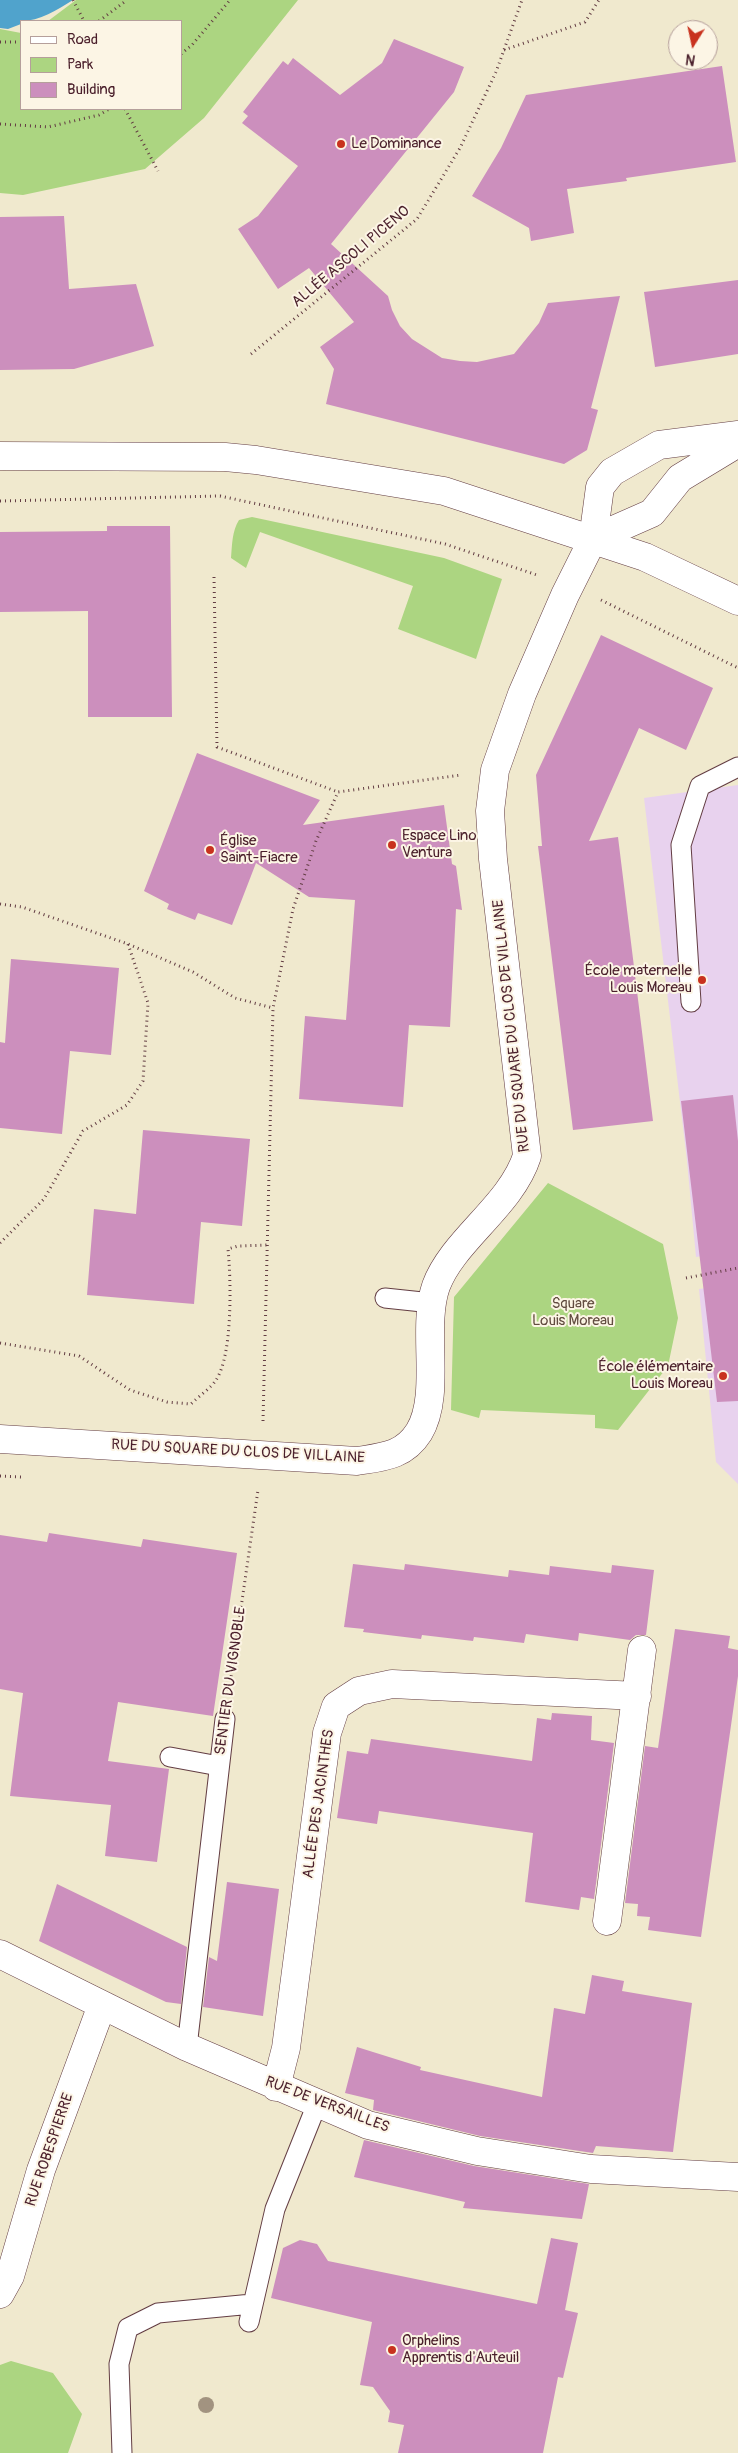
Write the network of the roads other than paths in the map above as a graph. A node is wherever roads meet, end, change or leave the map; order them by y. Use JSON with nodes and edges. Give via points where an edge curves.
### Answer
{"nodes":[{"id":1,"x":738,"y":435,"type":"edge"},
{"id":2,"x":738,"y":443,"type":"edge"},
{"id":3,"x":0,"y":456,"type":"edge"},
{"id":4,"x":593,"y":539,"type":"junction"},
{"id":5,"x":738,"y":601,"type":"edge"},
{"id":6,"x":738,"y":767,"type":"edge"},
{"id":7,"x":691,"y":1002,"type":"dead end"},
{"id":8,"x":385,"y":1298,"type":"dead end"},
{"id":9,"x":432,"y":1304,"type":"junction"},
{"id":10,"x":0,"y":1439,"type":"edge"},
{"id":11,"x":642,"y":1650,"type":"dead end"},
{"id":12,"x":637,"y":1696,"type":"junction"},
{"id":13,"x":225,"y":1719,"type":"road end"},
{"id":14,"x":170,"y":1757,"type":"dead end"},
{"id":15,"x":219,"y":1766,"type":"junction"},
{"id":16,"x":607,"y":1921,"type":"dead end"},
{"id":17,"x":0,"y":1954,"type":"edge"},
{"id":18,"x":102,"y":2006,"type":"junction"},
{"id":19,"x":187,"y":2047,"type":"junction"},
{"id":20,"x":276,"y":2087,"type":"junction"},
{"id":21,"x":317,"y":2104,"type":"junction"},
{"id":22,"x":738,"y":2177,"type":"edge"},
{"id":23,"x":0,"y":2294,"type":"edge"},
{"id":24,"x":122,"y":2453,"type":"edge"}],
"edges":[{"from":1,"to":4,"type":"street","name":"RUE DU SQUARE DU CLOS DE VILLAINE","via":[[659,445],[612,472],[600,487]]},
{"from":2,"to":4,"type":"street","via":[[680,478],[652,512]]},
{"from":3,"to":4,"type":"street","via":[[225,457],[256,460],[444,491]]},
{"from":4,"to":5,"type":"street","via":[[645,558]]},
{"from":4,"to":9,"type":"street","name":"RUE DU SQUARE DU CLOS DE VILLAINE","via":[[522,694],[496,770],[490,811],[527,1156],[523,1170],[498,1204],[444,1268]]},
{"from":6,"to":7,"type":"lane","via":[[700,786],[681,845]]},
{"from":8,"to":9,"type":"lane"},
{"from":9,"to":10,"type":"street","name":"RUE DU SQUARE DU CLOS DE VILLAINE","via":[[428,1410],[420,1431],[409,1445],[392,1456],[357,1461]]},
{"from":11,"to":12,"type":"street"},
{"from":12,"to":16,"type":"street"},
{"from":12,"to":20,"type":"street","name":"ALLÉE DES JACINTHES","via":[[392,1684],[359,1691],[336,1706],[327,1733],[286,2048]]},
{"from":13,"to":15,"type":"lane","name":"SENTIER DU VIGNOBLE"},
{"from":14,"to":15,"type":"lane"},
{"from":15,"to":19,"type":"lane","name":"SENTIER DU VIGNOBLE"},
{"from":17,"to":18,"type":"street","name":"RUE DE VERSAILLES"},
{"from":18,"to":19,"type":"street","name":"RUE DE VERSAILLES"},
{"from":18,"to":23,"type":"street","name":"RUE ROBESPIERRE","via":[[41,2170],[10,2276]]},
{"from":19,"to":20,"type":"street","name":"RUE DE VERSAILLES"},
{"from":20,"to":21,"type":"street","name":"RUE DE VERSAILLES"},
{"from":21,"to":22,"type":"street","name":"RUE DE VERSAILLES","via":[[368,2124],[477,2151],[591,2168]]},
{"from":21,"to":24,"type":"lane","via":[[275,2209],[250,2313],[158,2313],[128,2328],[119,2364]]}]}
